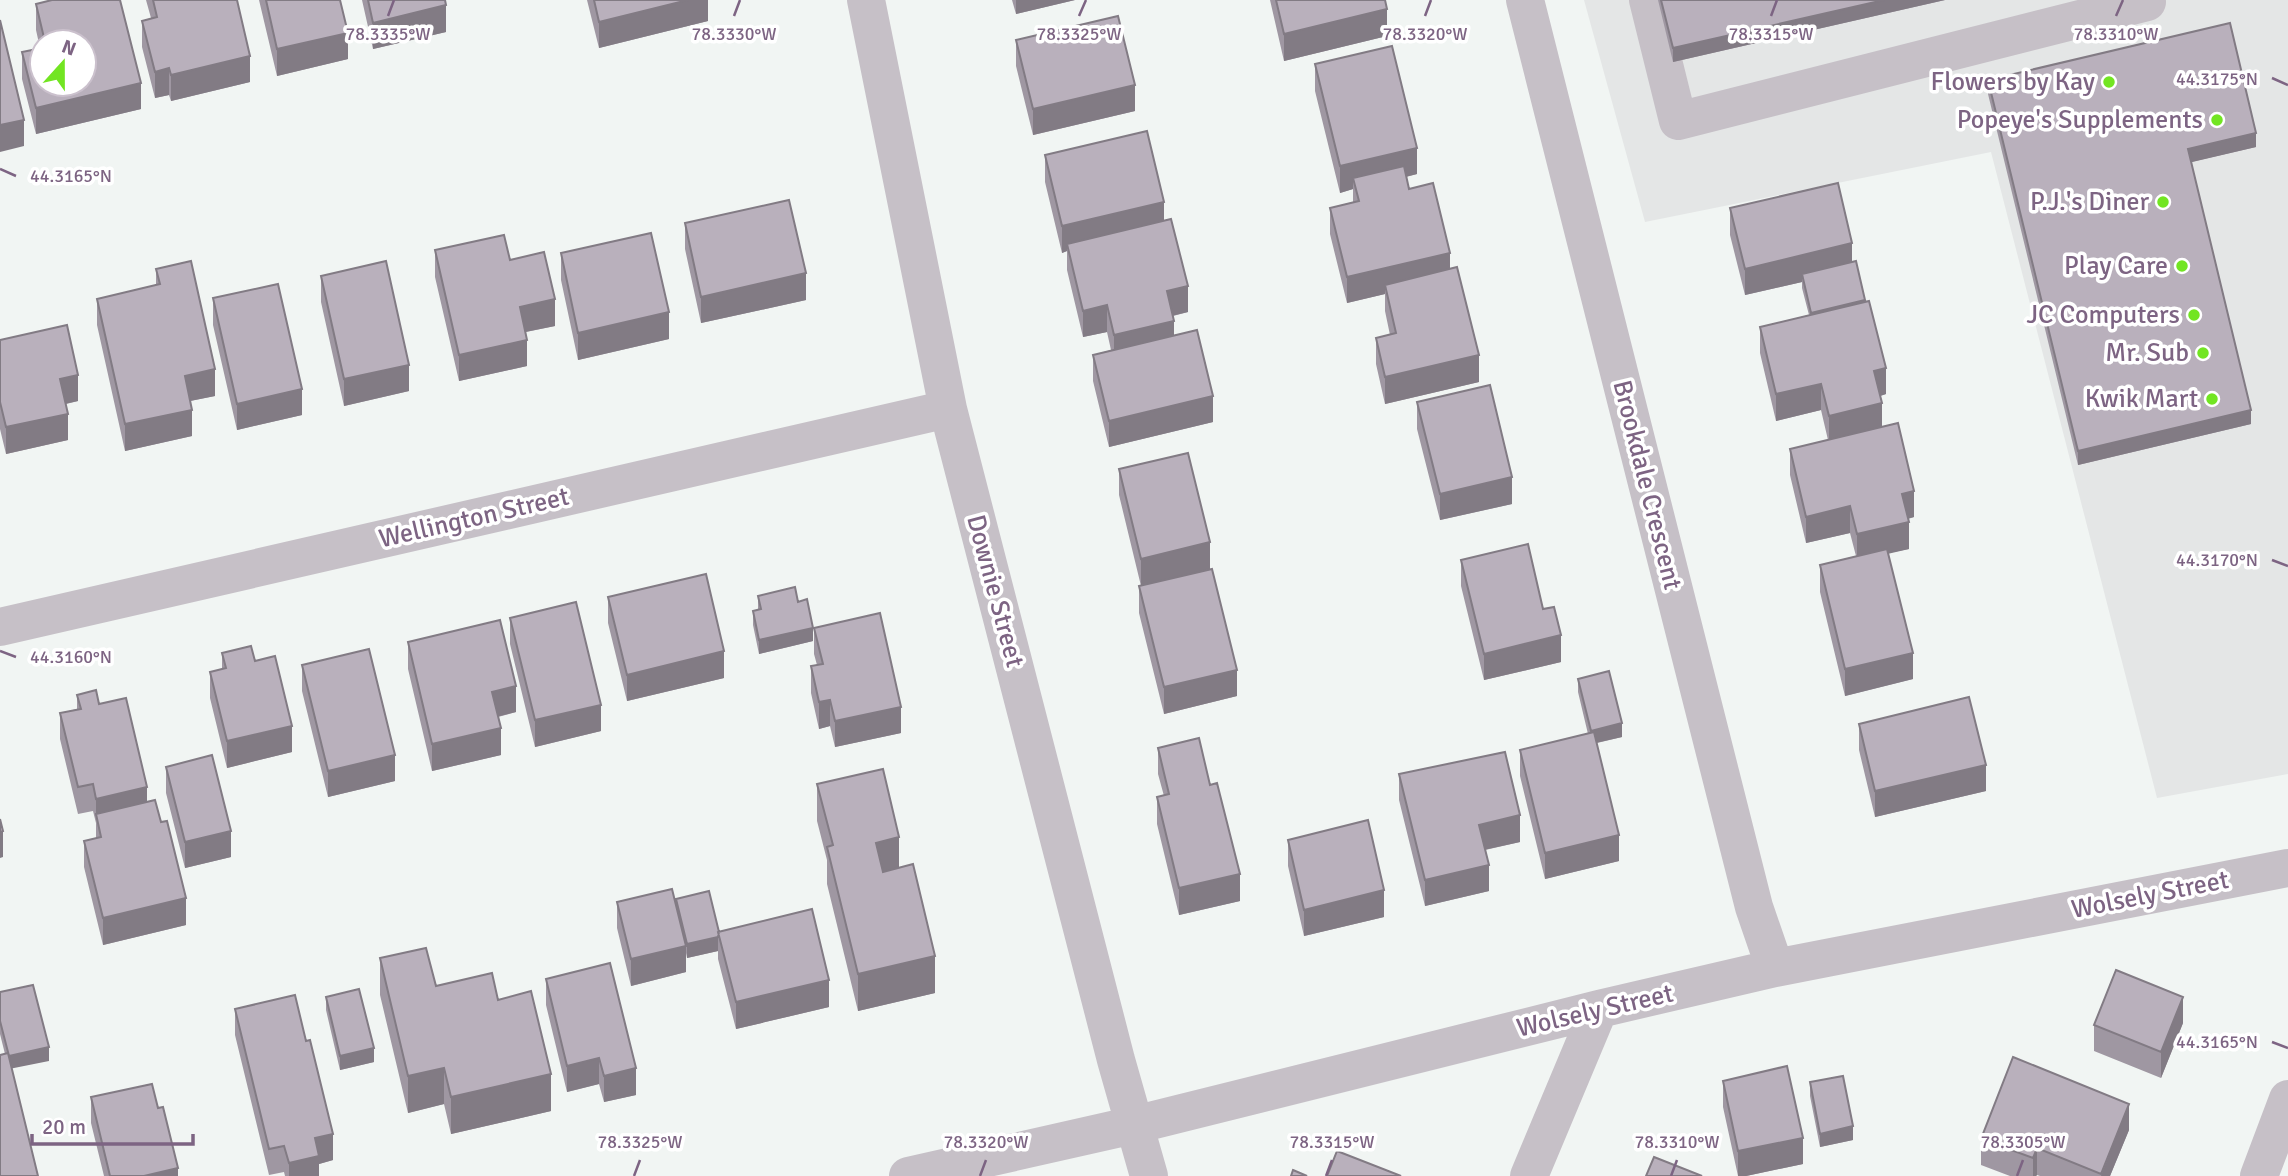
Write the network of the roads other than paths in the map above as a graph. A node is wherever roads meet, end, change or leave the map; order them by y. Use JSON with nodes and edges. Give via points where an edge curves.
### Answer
{"nodes":[{"id":1,"x":866,"y":0,"type":"edge"},
{"id":2,"x":1525,"y":0,"type":"edge"},
{"id":3,"x":1648,"y":0,"type":"edge"},
{"id":4,"x":2150,"y":1,"type":"edge"},
{"id":5,"x":948,"y":409,"type":"junction"},
{"id":6,"x":0,"y":627,"type":"edge"},
{"id":7,"x":2288,"y":868,"type":"edge"},
{"id":8,"x":1775,"y":968,"type":"junction"},
{"id":9,"x":1599,"y":1009,"type":"junction"},
{"id":10,"x":2288,"y":1099,"type":"edge"},
{"id":11,"x":1134,"y":1125,"type":"junction"},
{"id":12,"x":908,"y":1176,"type":"edge"},
{"id":13,"x":1149,"y":1176,"type":"edge"},
{"id":14,"x":1529,"y":1176,"type":"edge"},
{"id":15,"x":2259,"y":1176,"type":"edge"}],
"edges":[{"from":1,"to":5,"type":"street","name":"Downie Street"},
{"from":2,"to":8,"type":"street","name":"Brookdale Crescent","via":[[1754,907]]},
{"from":3,"to":4,"type":"street","via":[[1678,121]]},
{"from":5,"to":6,"type":"street","name":"Wellington Street"},
{"from":5,"to":11,"type":"street","name":"Downie Street"},
{"from":7,"to":8,"type":"street","name":"Wolsely Street"},
{"from":8,"to":9,"type":"street","name":"Wolsely Street"},
{"from":9,"to":11,"type":"street","name":"Wolsely Street"},
{"from":9,"to":14,"type":"street"},
{"from":10,"to":15,"type":"street"},
{"from":11,"to":12,"type":"street","name":"Wolsely Street"},
{"from":11,"to":13,"type":"street","name":"Downie Street"}]}
